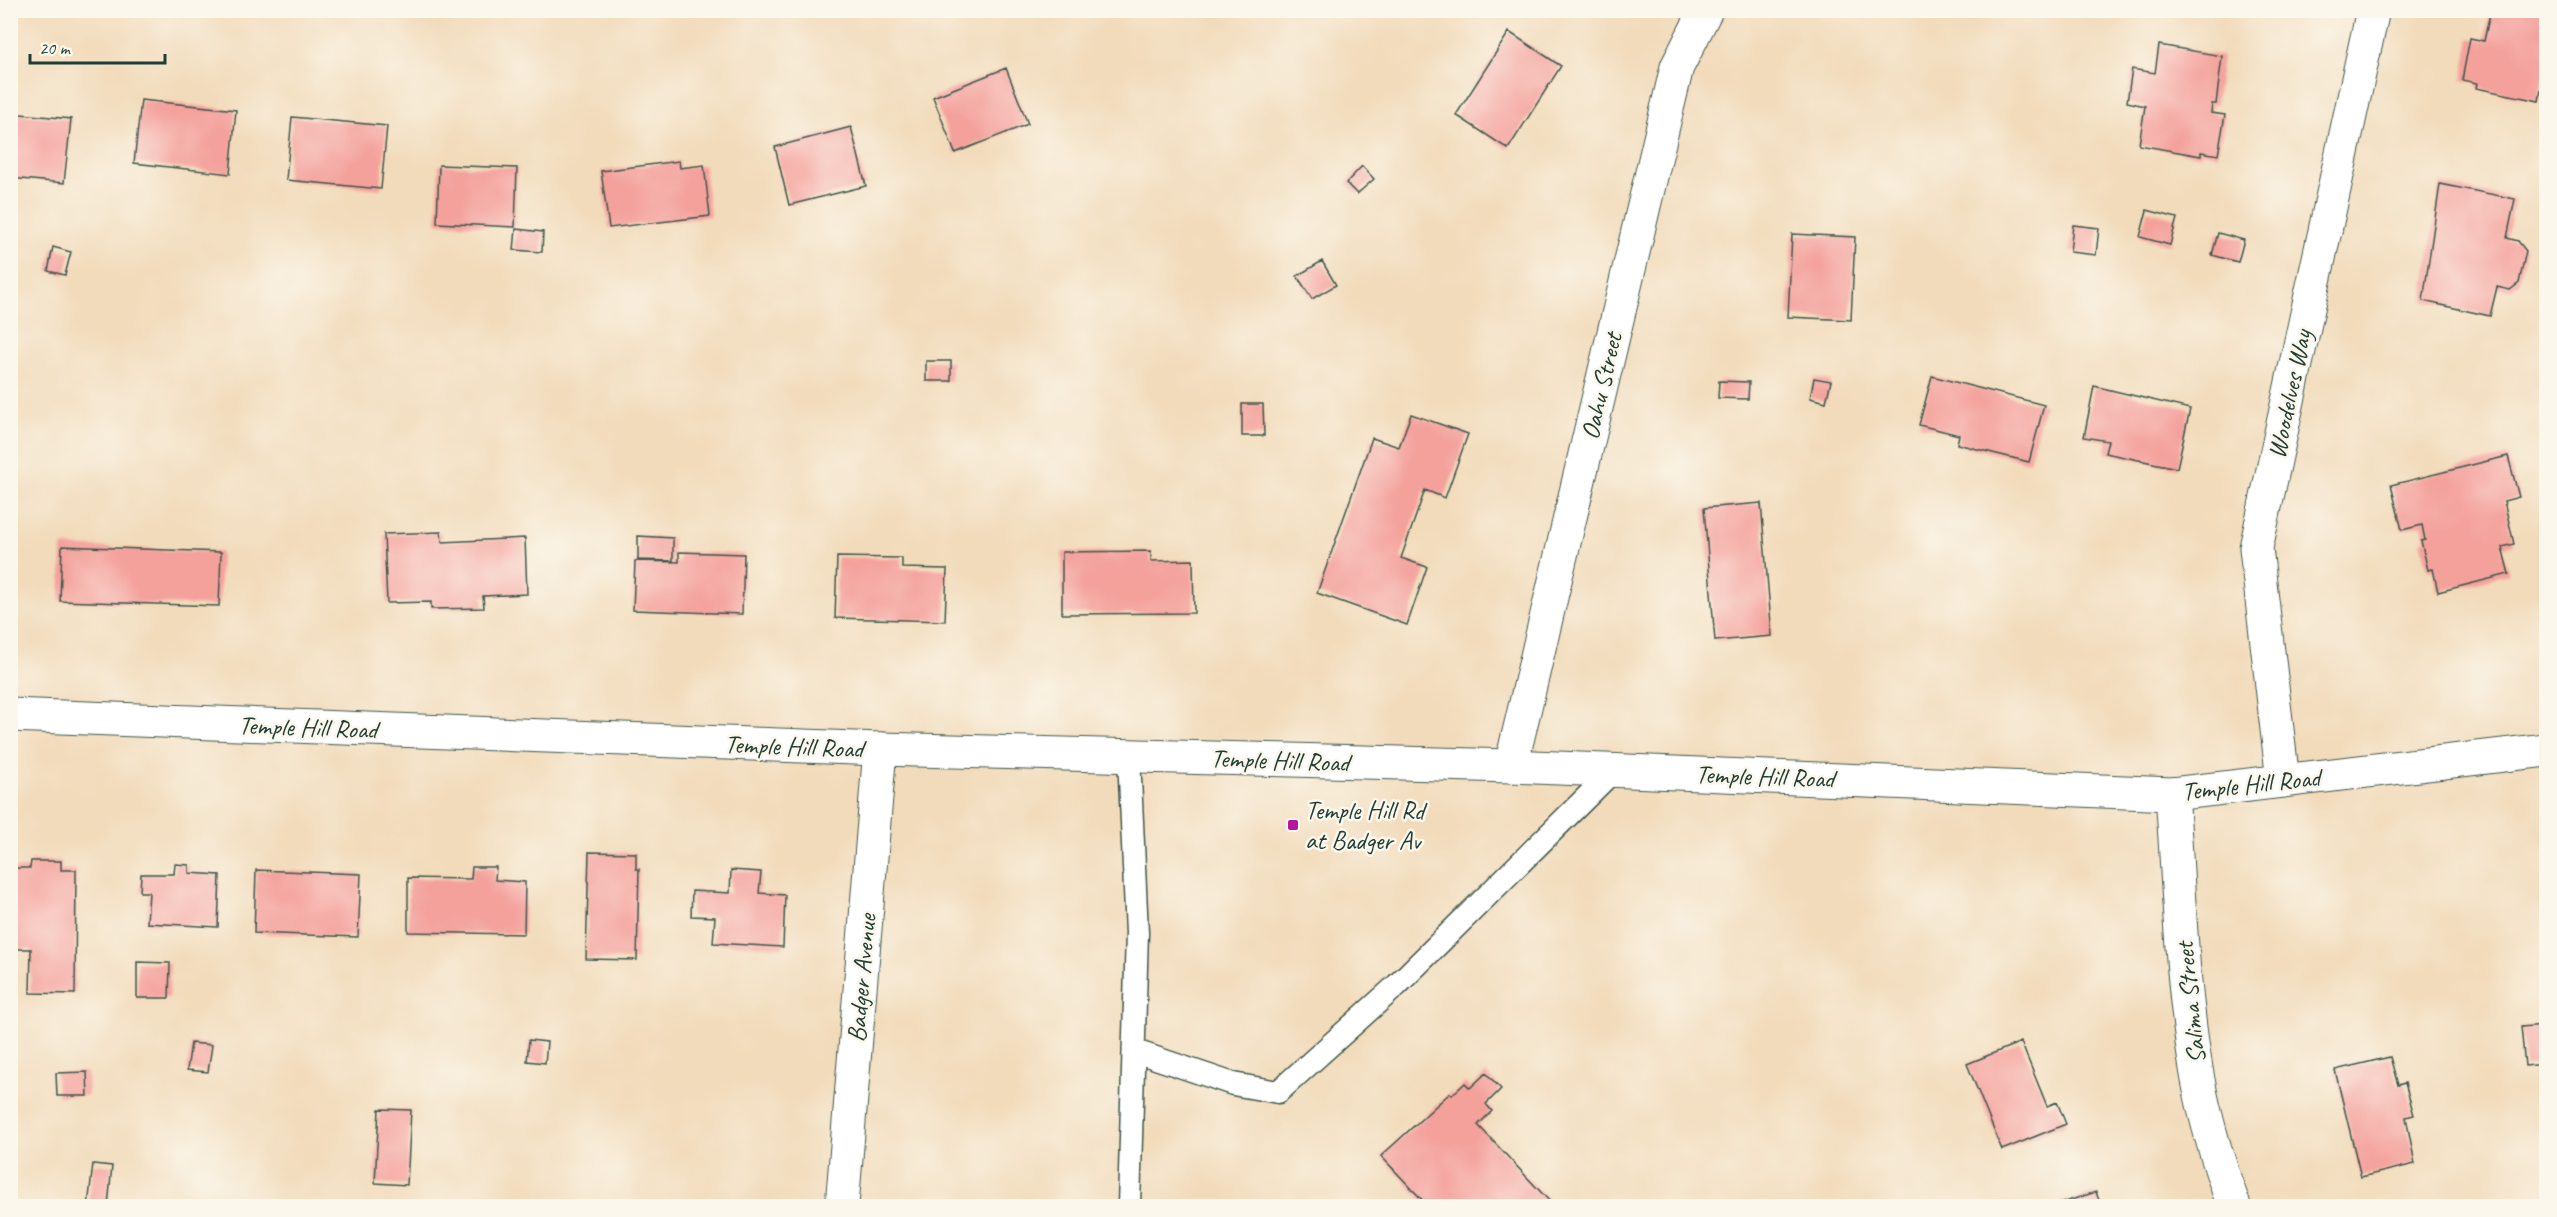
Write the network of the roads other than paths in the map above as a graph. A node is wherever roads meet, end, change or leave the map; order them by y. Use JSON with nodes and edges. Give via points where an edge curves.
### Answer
{"nodes":[{"id":1,"x":1706,"y":10,"type":"edge"},
{"id":2,"x":2373,"y":10,"type":"edge"},
{"id":3,"x":10,"y":715,"type":"edge"},
{"id":4,"x":880,"y":749,"type":"junction"},
{"id":5,"x":2547,"y":750,"type":"edge"},
{"id":6,"x":1129,"y":756,"type":"junction"},
{"id":7,"x":1511,"y":766,"type":"junction"},
{"id":8,"x":1614,"y":770,"type":"junction"},
{"id":9,"x":2283,"y":781,"type":"junction"},
{"id":10,"x":2172,"y":794,"type":"junction"},
{"id":11,"x":1135,"y":1051,"type":"junction"},
{"id":12,"x":842,"y":1206,"type":"edge"},
{"id":13,"x":1129,"y":1206,"type":"edge"},
{"id":14,"x":2234,"y":1206,"type":"edge"}],
"edges":[{"from":1,"to":7,"type":"main road","name":"Oahu Street","via":[[1677,67]]},
{"from":2,"to":9,"type":"main road","name":"Woodelves Way","via":[[2256,548]]},
{"from":3,"to":4,"type":"main road","name":"Temple Hill Road"},
{"from":4,"to":6,"type":"main road","name":"Temple Hill Road"},
{"from":4,"to":12,"type":"main road","name":"Badger Avenue"},
{"from":5,"to":9,"type":"main road","name":"Temple Hill Road"},
{"from":6,"to":7,"type":"main road","name":"Temple Hill Road"},
{"from":6,"to":11,"type":"lane","via":[[1137,933]]},
{"from":7,"to":8,"type":"main road","name":"Temple Hill Road"},
{"from":8,"to":10,"type":"main road","name":"Temple Hill Road"},
{"from":8,"to":11,"type":"lane","via":[[1397,985],[1278,1092],[1233,1084]]},
{"from":9,"to":10,"type":"main road","name":"Temple Hill Road"},
{"from":10,"to":14,"type":"main road","name":"Salima Street","via":[[2198,1080],[2216,1155]]},
{"from":11,"to":13,"type":"lane"}]}
